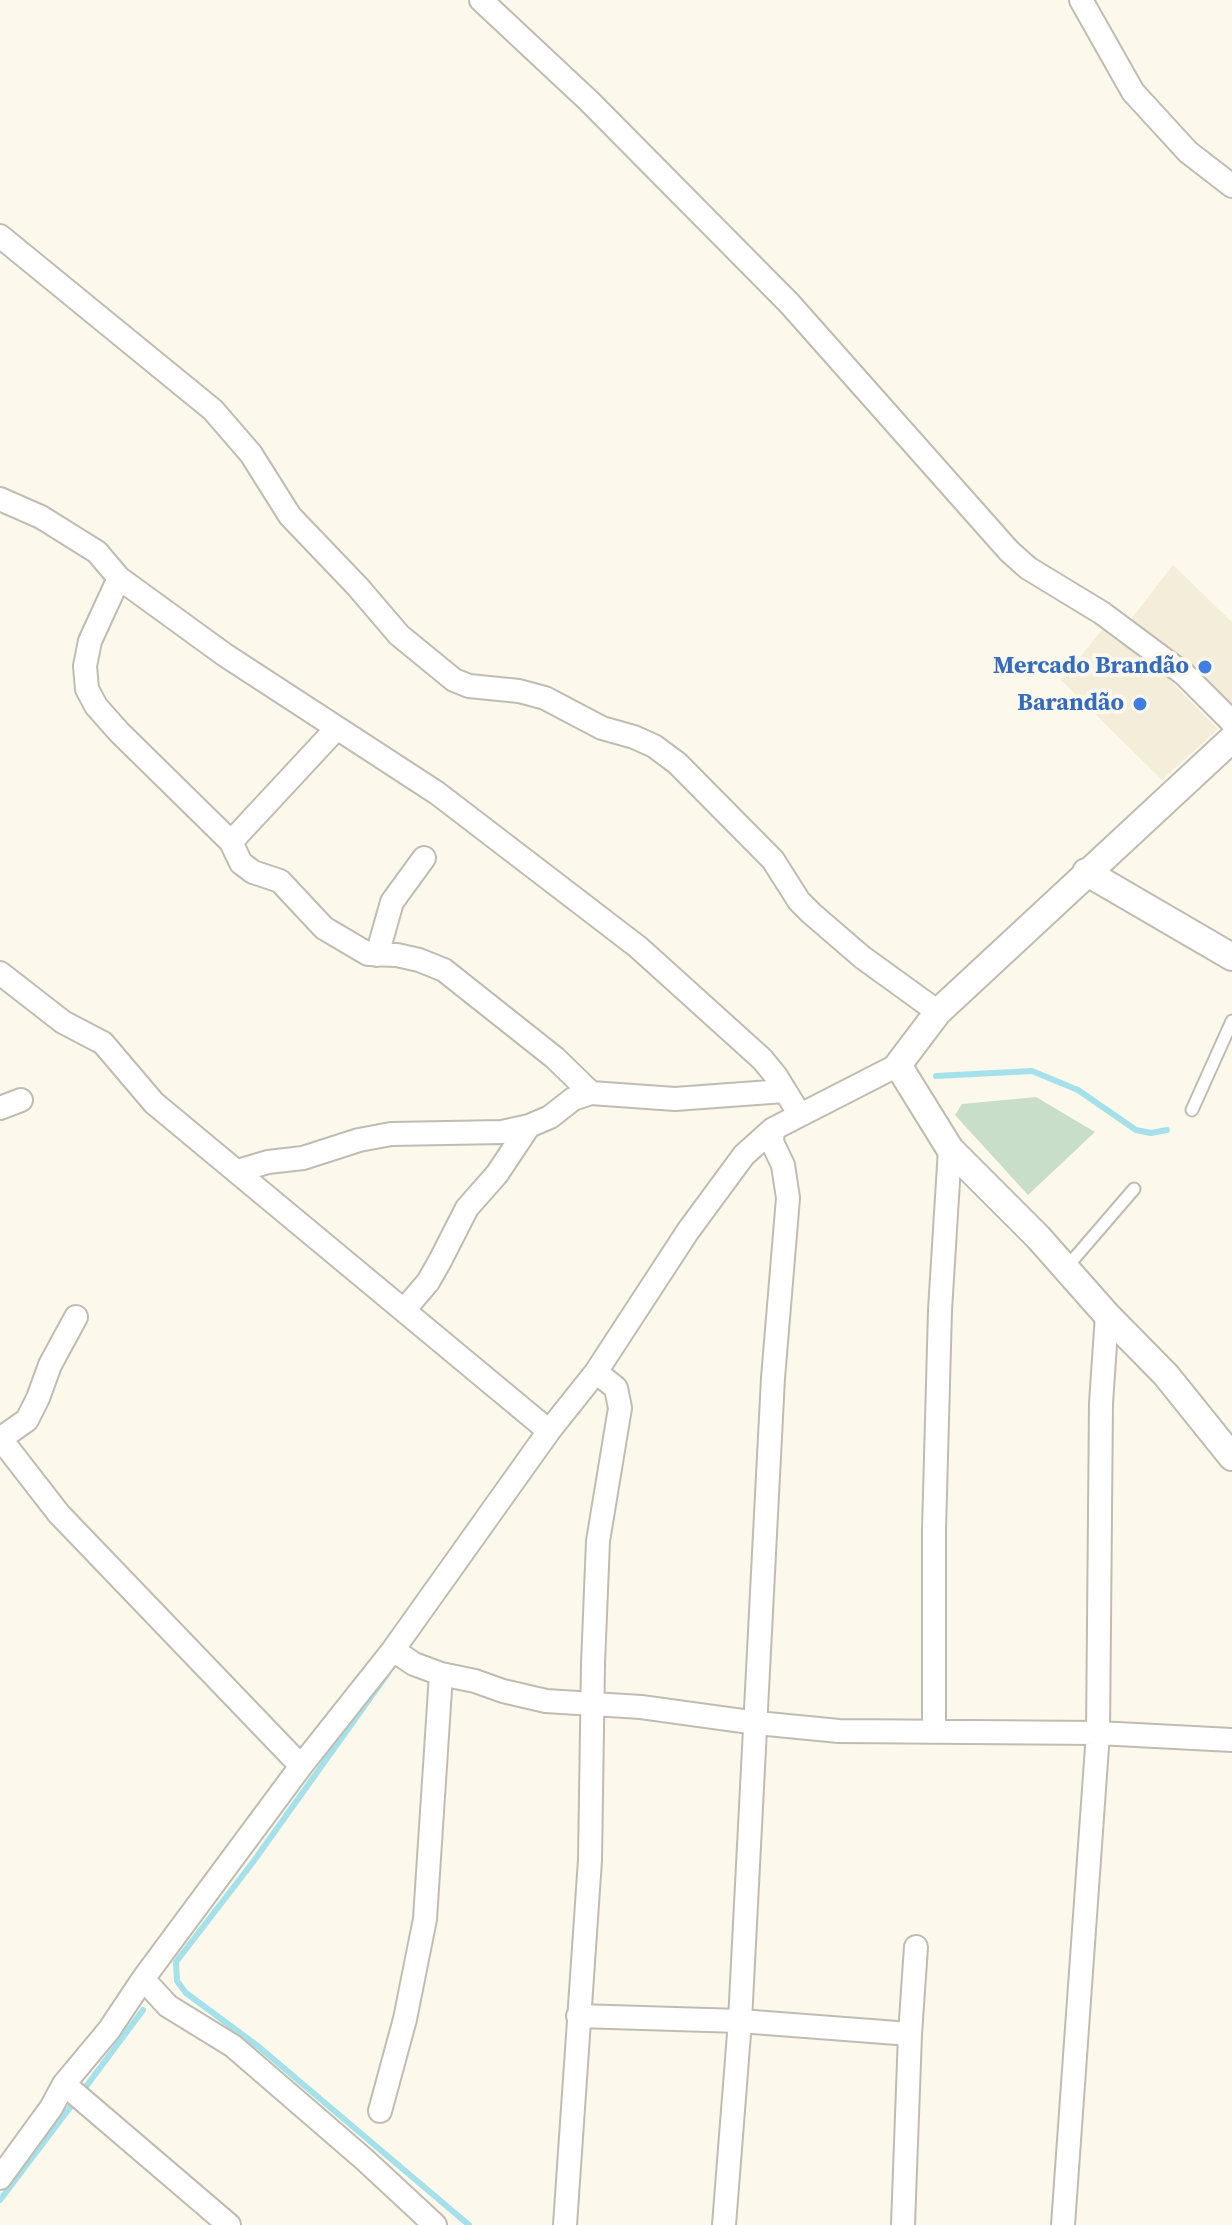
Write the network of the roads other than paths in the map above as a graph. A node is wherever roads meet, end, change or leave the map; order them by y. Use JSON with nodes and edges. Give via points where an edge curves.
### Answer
{"nodes":[{"id":1,"x":481,"y":0,"type":"edge"},
{"id":2,"x":1081,"y":0,"type":"edge"},
{"id":3,"x":1232,"y":186,"type":"edge"},
{"id":4,"x":0,"y":236,"type":"edge"},
{"id":5,"x":0,"y":499,"type":"edge"},
{"id":6,"x":119,"y":578,"type":"junction"},
{"id":7,"x":1232,"y":722,"type":"edge"},
{"id":8,"x":336,"y":729,"type":"junction"},
{"id":9,"x":1232,"y":739,"type":"edge"},
{"id":10,"x":231,"y":842,"type":"junction"},
{"id":11,"x":424,"y":858,"type":"dead end"},
{"id":12,"x":1086,"y":872,"type":"junction"},
{"id":13,"x":377,"y":955,"type":"junction"},
{"id":14,"x":1232,"y":957,"type":"edge"},
{"id":15,"x":0,"y":973,"type":"edge"},
{"id":16,"x":938,"y":1012,"type":"junction"},
{"id":17,"x":1232,"y":1021,"type":"edge"},
{"id":18,"x":898,"y":1065,"type":"junction"},
{"id":19,"x":784,"y":1091,"type":"junction"},
{"id":20,"x":591,"y":1093,"type":"junction"},
{"id":21,"x":1192,"y":1110,"type":"dead end"},
{"id":22,"x":800,"y":1115,"type":"junction"},
{"id":23,"x":529,"y":1126,"type":"junction"},
{"id":24,"x":772,"y":1136,"type":"junction"},
{"id":25,"x":950,"y":1149,"type":"junction"},
{"id":26,"x":238,"y":1171,"type":"junction"},
{"id":27,"x":1134,"y":1189,"type":"dead end"},
{"id":28,"x":1066,"y":1268,"type":"junction"},
{"id":29,"x":404,"y":1310,"type":"junction"},
{"id":30,"x":1107,"y":1315,"type":"junction"},
{"id":31,"x":76,"y":1317,"type":"dead end"},
{"id":32,"x":604,"y":1379,"type":"junction"},
{"id":33,"x":549,"y":1431,"type":"junction"},
{"id":34,"x":0,"y":1438,"type":"edge"},
{"id":35,"x":1232,"y":1457,"type":"edge"},
{"id":36,"x":403,"y":1656,"type":"junction"},
{"id":37,"x":441,"y":1674,"type":"junction"},
{"id":38,"x":594,"y":1706,"type":"junction"},
{"id":39,"x":757,"y":1723,"type":"junction"},
{"id":40,"x":934,"y":1730,"type":"junction"},
{"id":41,"x":1098,"y":1733,"type":"junction"},
{"id":42,"x":1232,"y":1740,"type":"edge"},
{"id":43,"x":301,"y":1766,"type":"junction"},
{"id":44,"x":916,"y":1947,"type":"dead end"},
{"id":45,"x":143,"y":1979,"type":"junction"},
{"id":46,"x":578,"y":2016,"type":"junction"},
{"id":47,"x":740,"y":2021,"type":"junction"},
{"id":48,"x":910,"y":2034,"type":"junction"},
{"id":49,"x":76,"y":2094,"type":"junction"},
{"id":50,"x":380,"y":2111,"type":"dead end"},
{"id":51,"x":0,"y":2178,"type":"edge"},
{"id":52,"x":229,"y":2225,"type":"edge"},
{"id":53,"x":435,"y":2225,"type":"edge"},
{"id":54,"x":565,"y":2225,"type":"edge"},
{"id":55,"x":724,"y":2225,"type":"edge"},
{"id":56,"x":903,"y":2225,"type":"edge"},
{"id":57,"x":1063,"y":2225,"type":"edge"}],
"edges":[{"from":1,"to":7,"type":"street","via":[[789,303],[1009,551],[1184,674]]},
{"from":2,"to":3,"type":"street","via":[[1133,92],[1188,152]]},
{"from":4,"to":16,"type":"street","via":[[213,410],[251,454],[290,516],[399,635],[454,680],[545,698],[602,728],[654,746],[773,860],[811,913]]},
{"from":5,"to":6,"type":"street","via":[[97,552]]},
{"from":6,"to":8,"type":"street"},
{"from":6,"to":10,"type":"street","via":[[90,641],[87,689],[119,732]]},
{"from":8,"to":10,"type":"street"},
{"from":8,"to":19,"type":"street","via":[[437,793],[638,947],[740,1037]]},
{"from":9,"to":12,"type":"street"},
{"from":10,"to":13,"type":"street","via":[[241,863],[280,881],[324,928]]},
{"from":11,"to":13,"type":"street","via":[[392,902]]},
{"from":12,"to":14,"type":"street"},
{"from":12,"to":16,"type":"street"},
{"from":13,"to":20,"type":"street","via":[[419,960],[444,970]]},
{"from":15,"to":26,"type":"street","via":[[63,1022],[103,1043],[154,1103]]},
{"from":16,"to":18,"type":"street"},
{"from":17,"to":21,"type":"lane"},
{"from":18,"to":22,"type":"street"},
{"from":18,"to":25,"type":"street"},
{"from":19,"to":20,"type":"street","via":[[675,1099]]},
{"from":19,"to":22,"type":"street"},
{"from":20,"to":23,"type":"street"},
{"from":22,"to":24,"type":"street"},
{"from":23,"to":26,"type":"street","via":[[502,1132],[391,1134]]},
{"from":23,"to":29,"type":"street","via":[[467,1208],[434,1271]]},
{"from":24,"to":32,"type":"street","via":[[744,1155],[697,1218]]},
{"from":24,"to":39,"type":"street","via":[[788,1198],[761,1580]]},
{"from":25,"to":28,"type":"street"},
{"from":25,"to":40,"type":"street","via":[[940,1310]]},
{"from":26,"to":29,"type":"street"},
{"from":27,"to":28,"type":"lane"},
{"from":28,"to":30,"type":"street"},
{"from":29,"to":33,"type":"street"},
{"from":30,"to":35,"type":"street","via":[[1166,1375]]},
{"from":30,"to":41,"type":"street","via":[[1101,1403]]},
{"from":31,"to":34,"type":"street","via":[[27,1420]]},
{"from":32,"to":33,"type":"street"},
{"from":32,"to":38,"type":"street","via":[[620,1408],[598,1541]]},
{"from":33,"to":36,"type":"street"},
{"from":34,"to":43,"type":"street","via":[[59,1514]]},
{"from":36,"to":37,"type":"street"},
{"from":36,"to":43,"type":"street"},
{"from":37,"to":38,"type":"street","via":[[531,1698]]},
{"from":37,"to":50,"type":"street","via":[[425,1919]]},
{"from":38,"to":39,"type":"street"},
{"from":38,"to":46,"type":"street"},
{"from":39,"to":40,"type":"street","via":[[839,1731]]},
{"from":39,"to":47,"type":"street"},
{"from":40,"to":41,"type":"street"},
{"from":41,"to":42,"type":"street"},
{"from":41,"to":57,"type":"street"},
{"from":43,"to":45,"type":"street"},
{"from":44,"to":48,"type":"street"},
{"from":45,"to":49,"type":"street"},
{"from":45,"to":53,"type":"street","via":[[168,2006],[233,2046]]},
{"from":46,"to":47,"type":"street"},
{"from":46,"to":54,"type":"street"},
{"from":47,"to":48,"type":"street"},
{"from":47,"to":55,"type":"street"},
{"from":48,"to":56,"type":"street"},
{"from":49,"to":51,"type":"street","via":[[51,2108]]},
{"from":49,"to":52,"type":"street"}]}
